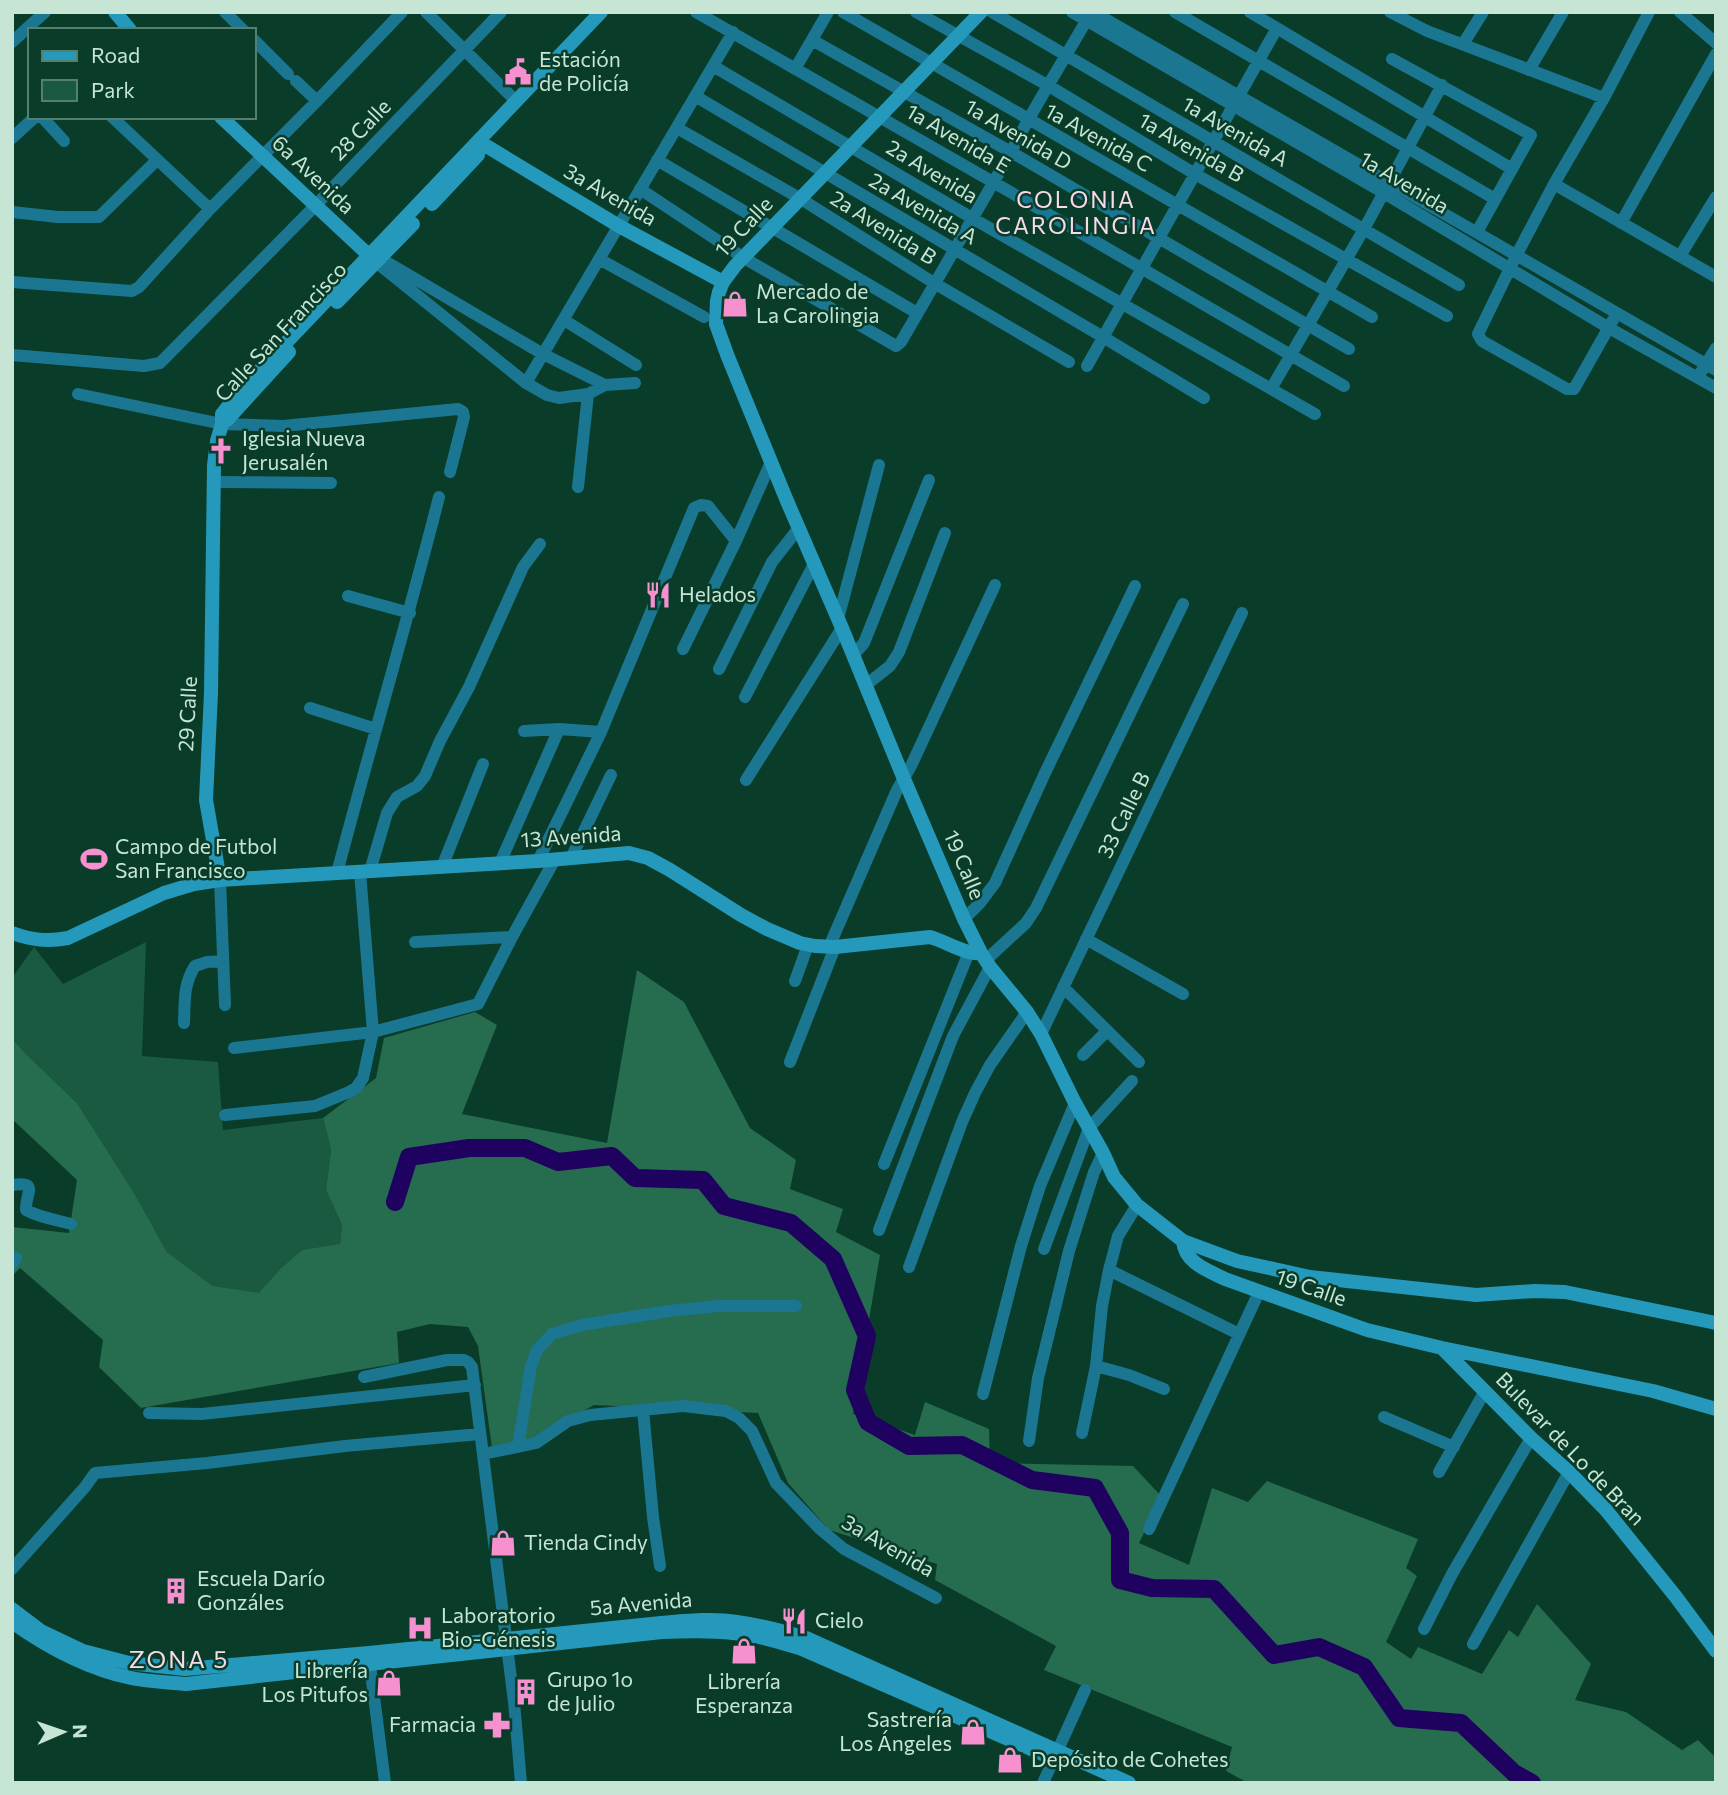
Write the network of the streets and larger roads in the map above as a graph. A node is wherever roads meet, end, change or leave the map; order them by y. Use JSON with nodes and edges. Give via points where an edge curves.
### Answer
{"nodes":[{"id":1,"x":45,"y":12,"type":"edge"},
{"id":2,"x":115,"y":12,"type":"edge"},
{"id":3,"x":225,"y":12,"type":"edge"},
{"id":4,"x":402,"y":12,"type":"edge"},
{"id":5,"x":426,"y":12,"type":"edge"},
{"id":6,"x":501,"y":12,"type":"edge"},
{"id":7,"x":601,"y":12,"type":"edge"},
{"id":8,"x":614,"y":12,"type":"edge"},
{"id":9,"x":696,"y":12,"type":"edge"},
{"id":10,"x":828,"y":12,"type":"edge"},
{"id":11,"x":843,"y":12,"type":"edge"},
{"id":12,"x":916,"y":12,"type":"edge"},
{"id":13,"x":981,"y":12,"type":"edge"},
{"id":14,"x":992,"y":12,"type":"edge"},
{"id":15,"x":1175,"y":12,"type":"edge"},
{"id":16,"x":1250,"y":12,"type":"edge"},
{"id":17,"x":1483,"y":12,"type":"edge"},
{"id":18,"x":1563,"y":12,"type":"edge"},
{"id":19,"x":1649,"y":12,"type":"edge"},
{"id":20,"x":1680,"y":12,"type":"edge"},
{"id":21,"x":1392,"y":13,"type":"edge"},
{"id":22,"x":1082,"y":15,"type":"edge"},
{"id":23,"x":128,"y":28,"type":"edge"},
{"id":24,"x":241,"y":28,"type":"edge"},
{"id":25,"x":1278,"y":29,"type":"junction"},
{"id":26,"x":733,"y":32,"type":"junction"},
{"id":27,"x":959,"y":36,"type":"junction"},
{"id":28,"x":812,"y":40,"type":"junction"},
{"id":29,"x":12,"y":42,"type":"edge"},
{"id":30,"x":256,"y":42,"type":"edge"},
{"id":31,"x":1716,"y":43,"type":"edge"},
{"id":32,"x":1463,"y":44,"type":"junction"},
{"id":33,"x":464,"y":51,"type":"junction"},
{"id":34,"x":1716,"y":54,"type":"edge"},
{"id":35,"x":1066,"y":55,"type":"junction"},
{"id":36,"x":1392,"y":59,"type":"dead end"},
{"id":37,"x":1259,"y":61,"type":"junction"},
{"id":38,"x":931,"y":64,"type":"junction"},
{"id":39,"x":713,"y":66,"type":"junction"},
{"id":40,"x":795,"y":69,"type":"junction"},
{"id":41,"x":1529,"y":70,"type":"junction"},
{"id":42,"x":1442,"y":85,"type":"junction"},
{"id":43,"x":1049,"y":86,"type":"junction"},
{"id":44,"x":906,"y":92,"type":"junction"},
{"id":45,"x":695,"y":96,"type":"junction"},
{"id":46,"x":1604,"y":98,"type":"junction"},
{"id":47,"x":317,"y":101,"type":"junction"},
{"id":48,"x":516,"y":101,"type":"junction"},
{"id":49,"x":1237,"y":101,"type":"junction"},
{"id":50,"x":1425,"y":117,"type":"junction"},
{"id":51,"x":880,"y":118,"type":"junction"},
{"id":52,"x":33,"y":119,"type":"edge"},
{"id":53,"x":44,"y":119,"type":"edge"},
{"id":54,"x":114,"y":119,"type":"edge"},
{"id":55,"x":224,"y":119,"type":"edge"},
{"id":56,"x":1027,"y":120,"type":"junction"},
{"id":57,"x":677,"y":128,"type":"junction"},
{"id":58,"x":12,"y":138,"type":"edge"},
{"id":59,"x":65,"y":141,"type":"dead end"},
{"id":60,"x":1213,"y":142,"type":"junction"},
{"id":61,"x":482,"y":144,"type":"junction"},
{"id":62,"x":852,"y":146,"type":"junction"},
{"id":63,"x":1408,"y":148,"type":"junction"},
{"id":64,"x":1011,"y":152,"type":"junction"},
{"id":65,"x":263,"y":157,"type":"junction"},
{"id":66,"x":157,"y":160,"type":"junction"},
{"id":67,"x":657,"y":160,"type":"junction"},
{"id":68,"x":1512,"y":169,"type":"junction"},
{"id":69,"x":824,"y":174,"type":"junction"},
{"id":70,"x":1195,"y":174,"type":"junction"},
{"id":71,"x":993,"y":182,"type":"junction"},
{"id":72,"x":1554,"y":184,"type":"junction"},
{"id":73,"x":1387,"y":187,"type":"junction"},
{"id":74,"x":640,"y":189,"type":"junction"},
{"id":75,"x":1716,"y":197,"type":"edge"},
{"id":76,"x":801,"y":199,"type":"junction"},
{"id":77,"x":1495,"y":199,"type":"junction"},
{"id":78,"x":1178,"y":205,"type":"junction"},
{"id":79,"x":315,"y":206,"type":"junction"},
{"id":80,"x":210,"y":209,"type":"junction"},
{"id":81,"x":12,"y":212,"type":"edge"},
{"id":82,"x":972,"y":218,"type":"junction"},
{"id":83,"x":1621,"y":223,"type":"junction"},
{"id":84,"x":619,"y":226,"type":"junction"},
{"id":85,"x":771,"y":228,"type":"junction"},
{"id":86,"x":1364,"y":229,"type":"junction"},
{"id":87,"x":1477,"y":232,"type":"junction"},
{"id":88,"x":1158,"y":239,"type":"junction"},
{"id":89,"x":954,"y":250,"type":"junction"},
{"id":90,"x":1516,"y":256,"type":"junction"},
{"id":91,"x":1680,"y":256,"type":"junction"},
{"id":92,"x":600,"y":258,"type":"junction"},
{"id":93,"x":744,"y":258,"type":"junction"},
{"id":94,"x":375,"y":259,"type":"junction"},
{"id":95,"x":1346,"y":259,"type":"junction"},
{"id":96,"x":1142,"y":269,"type":"junction"},
{"id":97,"x":1510,"y":269,"type":"junction"},
{"id":98,"x":1716,"y":277,"type":"edge"},
{"id":99,"x":12,"y":282,"type":"edge"},
{"id":100,"x":723,"y":282,"type":"junction"},
{"id":101,"x":934,"y":283,"type":"junction"},
{"id":102,"x":1459,"y":285,"type":"dead end"},
{"id":103,"x":1328,"y":291,"type":"junction"},
{"id":104,"x":1122,"y":303,"type":"junction"},
{"id":105,"x":917,"y":313,"type":"junction"},
{"id":106,"x":1616,"y":313,"type":"junction"},
{"id":107,"x":1447,"y":316,"type":"dead end"},
{"id":108,"x":704,"y":317,"type":"dead end"},
{"id":109,"x":1372,"y":317,"type":"dead end"},
{"id":110,"x":564,"y":320,"type":"junction"},
{"id":111,"x":1308,"y":325,"type":"junction"},
{"id":112,"x":1609,"y":328,"type":"junction"},
{"id":113,"x":1103,"y":337,"type":"junction"},
{"id":114,"x":1716,"y":348,"type":"edge"},
{"id":115,"x":1349,"y":349,"type":"dead end"},
{"id":116,"x":544,"y":354,"type":"junction"},
{"id":117,"x":12,"y":355,"type":"edge"},
{"id":118,"x":1290,"y":355,"type":"junction"},
{"id":119,"x":1069,"y":362,"type":"dead end"},
{"id":120,"x":636,"y":365,"type":"dead end"},
{"id":121,"x":1087,"y":366,"type":"dead end"},
{"id":122,"x":1711,"y":368,"type":"edge"},
{"id":123,"x":1698,"y":377,"type":"junction"},
{"id":124,"x":526,"y":383,"type":"junction"},
{"id":125,"x":635,"y":383,"type":"dead end"},
{"id":126,"x":605,"y":386,"type":"junction"},
{"id":127,"x":1344,"y":386,"type":"dead end"},
{"id":128,"x":1716,"y":388,"type":"edge"},
{"id":129,"x":1271,"y":389,"type":"junction"},
{"id":130,"x":78,"y":394,"type":"dead end"},
{"id":131,"x":589,"y":394,"type":"junction"},
{"id":132,"x":1203,"y":398,"type":"dead end"},
{"id":133,"x":1315,"y":414,"type":"dead end"},
{"id":134,"x":222,"y":424,"type":"junction"},
{"id":135,"x":771,"y":462,"type":"junction"},
{"id":136,"x":879,"y":465,"type":"dead end"},
{"id":137,"x":450,"y":472,"type":"dead end"},
{"id":138,"x":929,"y":480,"type":"dead end"},
{"id":139,"x":214,"y":482,"type":"junction"},
{"id":140,"x":331,"y":483,"type":"dead end"},
{"id":141,"x":578,"y":488,"type":"dead end"},
{"id":142,"x":439,"y":497,"type":"dead end"},
{"id":143,"x":798,"y":529,"type":"junction"},
{"id":144,"x":945,"y":533,"type":"dead end"},
{"id":145,"x":736,"y":541,"type":"junction"},
{"id":146,"x":540,"y":544,"type":"dead end"},
{"id":147,"x":814,"y":564,"type":"junction"},
{"id":148,"x":995,"y":585,"type":"dead end"},
{"id":149,"x":1135,"y":586,"type":"dead end"},
{"id":150,"x":348,"y":596,"type":"dead end"},
{"id":151,"x":1183,"y":604,"type":"dead end"},
{"id":152,"x":410,"y":613,"type":"junction"},
{"id":153,"x":1242,"y":613,"type":"dead end"},
{"id":154,"x":840,"y":624,"type":"junction"},
{"id":155,"x":683,"y":649,"type":"dead end"},
{"id":156,"x":853,"y":654,"type":"junction"},
{"id":157,"x":719,"y":669,"type":"dead end"},
{"id":158,"x":866,"y":685,"type":"junction"},
{"id":159,"x":745,"y":697,"type":"dead end"},
{"id":160,"x":310,"y":708,"type":"dead end"},
{"id":161,"x":376,"y":729,"type":"junction"},
{"id":162,"x":558,"y":729,"type":"junction"},
{"id":163,"x":524,"y":731,"type":"dead end"},
{"id":164,"x":601,"y":732,"type":"junction"},
{"id":165,"x":483,"y":764,"type":"dead end"},
{"id":166,"x":611,"y":775,"type":"dead end"},
{"id":167,"x":904,"y":779,"type":"junction"},
{"id":168,"x":746,"y":780,"type":"dead end"},
{"id":169,"x":571,"y":858,"type":"junction"},
{"id":170,"x":555,"y":859,"type":"junction"},
{"id":171,"x":538,"y":861,"type":"junction"},
{"id":172,"x":500,"y":863,"type":"junction"},
{"id":173,"x":442,"y":867,"type":"junction"},
{"id":174,"x":365,"y":872,"type":"junction"},
{"id":175,"x":337,"y":873,"type":"junction"},
{"id":176,"x":220,"y":880,"type":"junction"},
{"id":177,"x":964,"y":919,"type":"junction"},
{"id":178,"x":12,"y":933,"type":"edge"},
{"id":179,"x":512,"y":937,"type":"junction"},
{"id":180,"x":1086,"y":939,"type":"junction"},
{"id":181,"x":415,"y":942,"type":"dead end"},
{"id":182,"x":808,"y":945,"type":"junction"},
{"id":183,"x":832,"y":947,"type":"junction"},
{"id":184,"x":981,"y":958,"type":"junction"},
{"id":185,"x":223,"y":961,"type":"junction"},
{"id":186,"x":795,"y":981,"type":"dead end"},
{"id":187,"x":1063,"y":987,"type":"junction"},
{"id":188,"x":1182,"y":994,"type":"dead end"},
{"id":189,"x":225,"y":1005,"type":"dead end"},
{"id":190,"x":1027,"y":1012,"type":"junction"},
{"id":191,"x":184,"y":1023,"type":"dead end"},
{"id":192,"x":1107,"y":1031,"type":"junction"},
{"id":193,"x":373,"y":1032,"type":"junction"},
{"id":194,"x":1041,"y":1034,"type":"junction"},
{"id":195,"x":234,"y":1048,"type":"dead end"},
{"id":196,"x":1083,"y":1055,"type":"dead end"},
{"id":197,"x":790,"y":1062,"type":"dead end"},
{"id":198,"x":1139,"y":1062,"type":"dead end"},
{"id":199,"x":1132,"y":1081,"type":"dead end"},
{"id":200,"x":1075,"y":1103,"type":"junction"},
{"id":201,"x":225,"y":1115,"type":"dead end"},
{"id":202,"x":1089,"y":1128,"type":"junction"},
{"id":203,"x":1103,"y":1153,"type":"junction"},
{"id":204,"x":884,"y":1164,"type":"dead end"},
{"id":205,"x":12,"y":1185,"type":"edge"},
{"id":206,"x":1137,"y":1205,"type":"junction"},
{"id":207,"x":71,"y":1224,"type":"dead end"},
{"id":208,"x":879,"y":1230,"type":"dead end"},
{"id":209,"x":1183,"y":1241,"type":"junction"},
{"id":210,"x":1044,"y":1249,"type":"dead end"},
{"id":211,"x":909,"y":1267,"type":"dead end"},
{"id":212,"x":1109,"y":1270,"type":"junction"},
{"id":213,"x":1259,"y":1292,"type":"junction"},
{"id":214,"x":796,"y":1306,"type":"dead end"},
{"id":215,"x":1716,"y":1323,"type":"edge"},
{"id":216,"x":1239,"y":1334,"type":"junction"},
{"id":217,"x":1442,"y":1348,"type":"junction"},
{"id":218,"x":1096,"y":1366,"type":"junction"},
{"id":219,"x":364,"y":1377,"type":"dead end"},
{"id":220,"x":475,"y":1385,"type":"junction"},
{"id":221,"x":1164,"y":1389,"type":"dead end"},
{"id":222,"x":1485,"y":1391,"type":"junction"},
{"id":223,"x":982,"y":1394,"type":"dead end"},
{"id":224,"x":1716,"y":1409,"type":"edge"},
{"id":225,"x":643,"y":1410,"type":"junction"},
{"id":226,"x":149,"y":1413,"type":"dead end"},
{"id":227,"x":1384,"y":1417,"type":"dead end"},
{"id":228,"x":1082,"y":1433,"type":"dead end"},
{"id":229,"x":480,"y":1434,"type":"junction"},
{"id":230,"x":1531,"y":1438,"type":"junction"},
{"id":231,"x":1029,"y":1441,"type":"dead end"},
{"id":232,"x":518,"y":1447,"type":"junction"},
{"id":233,"x":1454,"y":1447,"type":"junction"},
{"id":234,"x":482,"y":1454,"type":"junction"},
{"id":235,"x":1439,"y":1472,"type":"dead end"},
{"id":236,"x":1569,"y":1472,"type":"junction"},
{"id":237,"x":1149,"y":1529,"type":"dead end"},
{"id":238,"x":660,"y":1566,"type":"dead end"},
{"id":239,"x":12,"y":1569,"type":"edge"},
{"id":240,"x":936,"y":1598,"type":"dead end"},
{"id":241,"x":12,"y":1609,"type":"edge"},
{"id":242,"x":12,"y":1622,"type":"edge"},
{"id":243,"x":1424,"y":1629,"type":"dead end"},
{"id":244,"x":506,"y":1644,"type":"junction"},
{"id":245,"x":1473,"y":1644,"type":"dead end"},
{"id":246,"x":1716,"y":1651,"type":"edge"},
{"id":247,"x":370,"y":1665,"type":"junction"},
{"id":248,"x":1085,"y":1690,"type":"dead end"},
{"id":249,"x":1056,"y":1755,"type":"junction"},
{"id":250,"x":384,"y":1783,"type":"edge"},
{"id":251,"x":521,"y":1783,"type":"edge"},
{"id":252,"x":1043,"y":1783,"type":"edge"},
{"id":253,"x":1106,"y":1783,"type":"edge"},
{"id":254,"x":1129,"y":1783,"type":"edge"}],
"edges":[{"from":1,"to":29,"type":"street"},
{"from":2,"to":23,"type":"street"},
{"from":3,"to":24,"type":"street"},
{"from":4,"to":47,"type":"street"},
{"from":5,"to":33,"type":"street"},
{"from":6,"to":33,"type":"street","name":"28 Calle"},
{"from":7,"to":48,"type":"street","name":"Calle San Francisco"},
{"from":8,"to":61,"type":"street","name":"Calle San Francisco"},
{"from":9,"to":26,"type":"street","name":"1a Avenida E"},
{"from":10,"to":28,"type":"street"},
{"from":11,"to":38,"type":"street","name":"1a Avenida C"},
{"from":12,"to":27,"type":"street","name":"1a Avenida B"},
{"from":13,"to":27,"type":"street","name":"19 Calle"},
{"from":14,"to":35,"type":"street","name":"1a Avenida A"},
{"from":15,"to":37,"type":"street"},
{"from":16,"to":25,"type":"street"},
{"from":17,"to":32,"type":"street"},
{"from":18,"to":41,"type":"street"},
{"from":19,"to":46,"type":"street"},
{"from":20,"to":31,"type":"street"},
{"from":21,"to":32,"type":"street"},
{"from":22,"to":35,"type":"street"},
{"from":22,"to":49,"type":"street","name":"1a Avenida"},
{"from":25,"to":37,"type":"street"},
{"from":25,"to":50,"type":"street"},
{"from":26,"to":39,"type":"street"},
{"from":26,"to":40,"type":"street","name":"1a Avenida E"},
{"from":27,"to":38,"type":"street","name":"19 Calle"},
{"from":27,"to":43,"type":"street","name":"1a Avenida B"},
{"from":28,"to":40,"type":"street"},
{"from":28,"to":44,"type":"street","name":"1a Avenida D"},
{"from":30,"to":47,"type":"street"},
{"from":32,"to":41,"type":"street"},
{"from":33,"to":48,"type":"street"},
{"from":33,"to":79,"type":"street","name":"28 Calle"},
{"from":34,"to":83,"type":"street"},
{"from":35,"to":43,"type":"street"},
{"from":35,"to":60,"type":"street","name":"1a Avenida A"},
{"from":36,"to":42,"type":"street"},
{"from":37,"to":49,"type":"street"},
{"from":37,"to":63,"type":"street"},
{"from":38,"to":44,"type":"street","name":"19 Calle"},
{"from":38,"to":56,"type":"street","name":"1a Avenida C"},
{"from":39,"to":45,"type":"street"},
{"from":39,"to":62,"type":"street","name":"2a Avenida"},
{"from":40,"to":51,"type":"street","name":"1a Avenida E"},
{"from":41,"to":46,"type":"street"},
{"from":42,"to":50,"type":"street"},
{"from":42,"to":68,"type":"street","via":[[1531,135]]},
{"from":43,"to":56,"type":"street"},
{"from":43,"to":70,"type":"street","name":"1a Avenida B"},
{"from":44,"to":51,"type":"street","name":"19 Calle"},
{"from":44,"to":64,"type":"street","name":"1a Avenida D"},
{"from":45,"to":57,"type":"street"},
{"from":45,"to":69,"type":"street","name":"2a Avenida A"},
{"from":46,"to":72,"type":"street"},
{"from":47,"to":65,"type":"street"},
{"from":48,"to":61,"type":"street","name":"Calle San Francisco"},
{"from":49,"to":60,"type":"street"},
{"from":49,"to":73,"type":"street","name":"1a Avenida"},
{"from":50,"to":63,"type":"street"},
{"from":50,"to":68,"type":"street"},
{"from":51,"to":62,"type":"street","name":"19 Calle"},
{"from":51,"to":71,"type":"street","name":"1a Avenida E"},
{"from":52,"to":58,"type":"street"},
{"from":53,"to":59,"type":"street"},
{"from":54,"to":66,"type":"street"},
{"from":55,"to":65,"type":"street","name":"6a Avenida"},
{"from":56,"to":64,"type":"street"},
{"from":56,"to":78,"type":"street","name":"1a Avenida C"},
{"from":57,"to":67,"type":"street"},
{"from":57,"to":76,"type":"street","name":"2a Avenida B"},
{"from":60,"to":70,"type":"street"},
{"from":60,"to":86,"type":"street","name":"1a Avenida A"},
{"from":61,"to":84,"type":"street","name":"3a Avenida"},
{"from":61,"to":94,"type":"street","name":"Calle San Francisco"},
{"from":62,"to":69,"type":"street","name":"19 Calle"},
{"from":62,"to":82,"type":"street","name":"2a Avenida"},
{"from":63,"to":73,"type":"street"},
{"from":63,"to":77,"type":"street"},
{"from":64,"to":71,"type":"street"},
{"from":64,"to":88,"type":"street","name":"1a Avenida D"},
{"from":65,"to":79,"type":"street","name":"6a Avenida"},
{"from":65,"to":80,"type":"street"},
{"from":66,"to":80,"type":"street"},
{"from":66,"to":81,"type":"street","via":[[99,217]]},
{"from":67,"to":74,"type":"street"},
{"from":67,"to":85,"type":"street"},
{"from":68,"to":77,"type":"street"},
{"from":69,"to":76,"type":"street","name":"19 Calle"},
{"from":69,"to":89,"type":"street","name":"2a Avenida A"},
{"from":70,"to":78,"type":"street"},
{"from":70,"to":95,"type":"street","name":"1a Avenida B"},
{"from":71,"to":82,"type":"street"},
{"from":71,"to":96,"type":"street","name":"1a Avenida E"},
{"from":72,"to":83,"type":"street"},
{"from":72,"to":90,"type":"street"},
{"from":73,"to":86,"type":"street"},
{"from":73,"to":87,"type":"street","name":"1a Avenida"},
{"from":73,"to":97,"type":"street","name":"1a Avenida"},
{"from":74,"to":84,"type":"street"},
{"from":74,"to":93,"type":"street"},
{"from":75,"to":91,"type":"street"},
{"from":76,"to":85,"type":"street","name":"19 Calle"},
{"from":76,"to":101,"type":"street","name":"2a Avenida B"},
{"from":77,"to":87,"type":"street"},
{"from":78,"to":88,"type":"street"},
{"from":78,"to":103,"type":"street","name":"1a Avenida C"},
{"from":79,"to":94,"type":"street","name":"6a Avenida"},
{"from":79,"to":117,"type":"street","name":"28 Calle","via":[[160,363],[144,366]]},
{"from":80,"to":99,"type":"street","via":[[132,292]]},
{"from":82,"to":89,"type":"street"},
{"from":82,"to":104,"type":"street","name":"2a Avenida"},
{"from":83,"to":91,"type":"street"},
{"from":84,"to":92,"type":"street"},
{"from":84,"to":100,"type":"street","name":"3a Avenida"},
{"from":85,"to":93,"type":"street","name":"19 Calle"},
{"from":85,"to":105,"type":"street"},
{"from":86,"to":95,"type":"street"},
{"from":86,"to":102,"type":"street","name":"1a Avenida A"},
{"from":87,"to":90,"type":"street","name":"1a Avenida"},
{"from":88,"to":96,"type":"street"},
{"from":88,"to":111,"type":"street","name":"1a Avenida D"},
{"from":89,"to":101,"type":"street"},
{"from":89,"to":113,"type":"street","name":"2a Avenida A"},
{"from":90,"to":97,"type":"street"},
{"from":90,"to":106,"type":"street","name":"1a Avenida"},
{"from":91,"to":98,"type":"street"},
{"from":92,"to":108,"type":"street"},
{"from":92,"to":110,"type":"street"},
{"from":93,"to":100,"type":"street","name":"19 Calle"},
{"from":93,"to":105,"type":"street","via":[[896,346]]},
{"from":94,"to":116,"type":"street"},
{"from":94,"to":124,"type":"street"},
{"from":94,"to":134,"type":"street","name":"Calle San Francisco","via":[[242,388],[222,414]]},
{"from":95,"to":103,"type":"street"},
{"from":95,"to":107,"type":"street","name":"1a Avenida B"},
{"from":96,"to":104,"type":"street"},
{"from":96,"to":118,"type":"street","name":"1a Avenida E"},
{"from":97,"to":112,"type":"street","name":"1a Avenida"},
{"from":97,"to":112,"type":"street","via":[[1478,334],[1482,341],[1574,389]]},
{"from":100,"to":135,"type":"street","name":"19 Calle","via":[[716,324]]},
{"from":101,"to":105,"type":"street"},
{"from":101,"to":119,"type":"street","name":"2a Avenida B"},
{"from":103,"to":109,"type":"street","name":"1a Avenida C"},
{"from":103,"to":111,"type":"street"},
{"from":104,"to":113,"type":"street"},
{"from":104,"to":129,"type":"street","name":"2a Avenida"},
{"from":106,"to":112,"type":"street"},
{"from":106,"to":122,"type":"street","name":"1a Avenida"},
{"from":110,"to":116,"type":"street"},
{"from":110,"to":120,"type":"street"},
{"from":111,"to":115,"type":"street","name":"1a Avenida D"},
{"from":111,"to":118,"type":"street"},
{"from":112,"to":123,"type":"street","name":"1a Avenida"},
{"from":113,"to":121,"type":"street"},
{"from":113,"to":132,"type":"street","name":"2a Avenida A"},
{"from":114,"to":122,"type":"street"},
{"from":116,"to":124,"type":"street"},
{"from":116,"to":126,"type":"street"},
{"from":118,"to":127,"type":"street","name":"1a Avenida E"},
{"from":118,"to":129,"type":"street"},
{"from":122,"to":123,"type":"street"},
{"from":123,"to":128,"type":"street","name":"1a Avenida"},
{"from":124,"to":131,"type":"street","via":[[547,396]]},
{"from":125,"to":126,"type":"street"},
{"from":126,"to":131,"type":"street"},
{"from":129,"to":133,"type":"street","name":"2a Avenida"},
{"from":130,"to":134,"type":"street"},
{"from":131,"to":141,"type":"street"},
{"from":134,"to":137,"type":"street","via":[[284,426],[458,410],[464,417]]},
{"from":134,"to":139,"type":"street","name":"29 Calle"},
{"from":135,"to":143,"type":"street","name":"19 Calle"},
{"from":135,"to":145,"type":"street"},
{"from":136,"to":154,"type":"street"},
{"from":138,"to":156,"type":"street","via":[[863,643]]},
{"from":139,"to":140,"type":"street"},
{"from":139,"to":176,"type":"street","name":"29 Calle","via":[[206,800]]},
{"from":142,"to":152,"type":"street"},
{"from":143,"to":147,"type":"street","name":"19 Calle"},
{"from":143,"to":157,"type":"street","via":[[772,562]]},
{"from":144,"to":158,"type":"street","via":[[899,652],[890,666]]},
{"from":145,"to":155,"type":"street"},
{"from":145,"to":164,"type":"street","via":[[708,506],[694,509]]},
{"from":146,"to":174,"type":"street","via":[[523,567],[425,776],[397,797],[387,813]]},
{"from":147,"to":154,"type":"street","name":"19 Calle"},
{"from":147,"to":159,"type":"street"},
{"from":148,"to":167,"type":"street"},
{"from":149,"to":177,"type":"street","via":[[995,883]]},
{"from":150,"to":152,"type":"street"},
{"from":151,"to":184,"type":"street","via":[[1036,908],[1026,923]]},
{"from":152,"to":161,"type":"street"},
{"from":153,"to":180,"type":"street","name":"33 Calle B"},
{"from":154,"to":156,"type":"street","name":"19 Calle"},
{"from":154,"to":168,"type":"street"},
{"from":156,"to":158,"type":"street","name":"19 Calle"},
{"from":158,"to":167,"type":"street","name":"19 Calle"},
{"from":160,"to":161,"type":"street"},
{"from":161,"to":175,"type":"street"},
{"from":162,"to":163,"type":"street"},
{"from":162,"to":164,"type":"street"},
{"from":162,"to":172,"type":"street"},
{"from":164,"to":171,"type":"street"},
{"from":165,"to":173,"type":"street"},
{"from":166,"to":169,"type":"street"},
{"from":167,"to":177,"type":"street","name":"19 Calle"},
{"from":167,"to":183,"type":"street"},
{"from":169,"to":170,"type":"street","name":"13 Avenida"},
{"from":169,"to":182,"type":"street","name":"13 Avenida","via":[[629,853],[648,858],[741,915]]},
{"from":170,"to":171,"type":"street","name":"13 Avenida"},
{"from":170,"to":179,"type":"street"},
{"from":171,"to":172,"type":"street","name":"13 Avenida"},
{"from":172,"to":173,"type":"street","name":"13 Avenida"},
{"from":173,"to":174,"type":"street","name":"13 Avenida"},
{"from":174,"to":175,"type":"street","name":"13 Avenida"},
{"from":174,"to":193,"type":"street"},
{"from":175,"to":176,"type":"street","name":"13 Avenida"},
{"from":176,"to":178,"type":"street","name":"13 Avenida","via":[[164,893],[68,938],[38,941]]},
{"from":176,"to":185,"type":"street","name":"29 Calle"},
{"from":177,"to":184,"type":"street","name":"19 Calle"},
{"from":179,"to":181,"type":"street"},
{"from":179,"to":193,"type":"street","via":[[478,1004]]},
{"from":180,"to":187,"type":"street","name":"33 Calle B"},
{"from":180,"to":188,"type":"street"},
{"from":182,"to":183,"type":"street","name":"13 Avenida"},
{"from":182,"to":186,"type":"street"},
{"from":183,"to":184,"type":"street","name":"13 Avenida","via":[[930,937]]},
{"from":183,"to":197,"type":"street"},
{"from":184,"to":190,"type":"street","name":"19 Calle"},
{"from":184,"to":204,"type":"street"},
{"from":184,"to":208,"type":"street"},
{"from":185,"to":189,"type":"street","name":"29 Calle"},
{"from":185,"to":191,"type":"street","via":[[195,965],[185,987]]},
{"from":187,"to":192,"type":"street"},
{"from":187,"to":194,"type":"street","name":"33 Calle B"},
{"from":190,"to":194,"type":"street","name":"19 Calle"},
{"from":190,"to":211,"type":"street","via":[[975,1093]]},
{"from":192,"to":196,"type":"street"},
{"from":192,"to":198,"type":"street"},
{"from":193,"to":195,"type":"street"},
{"from":193,"to":201,"type":"street","via":[[363,1078],[349,1092],[315,1106]]},
{"from":194,"to":200,"type":"street","name":"19 Calle"},
{"from":199,"to":202,"type":"street"},
{"from":200,"to":202,"type":"street","name":"19 Calle"},
{"from":200,"to":223,"type":"street","via":[[1040,1186]]},
{"from":202,"to":203,"type":"street","name":"19 Calle"},
{"from":202,"to":210,"type":"street"},
{"from":203,"to":206,"type":"street","name":"19 Calle"},
{"from":203,"to":231,"type":"street","via":[[1069,1251],[1038,1378]]},
{"from":205,"to":207,"type":"street","via":[[29,1186],[26,1210]]},
{"from":206,"to":209,"type":"street","name":"19 Calle"},
{"from":206,"to":212,"type":"street","via":[[1118,1236]]},
{"from":209,"to":213,"type":"street","name":"19 Calle","via":[[1189,1258],[1203,1268]]},
{"from":209,"to":215,"type":"street","via":[[1237,1261],[1310,1277],[1476,1294],[1565,1292]]},
{"from":212,"to":216,"type":"street"},
{"from":212,"to":218,"type":"street"},
{"from":213,"to":216,"type":"street"},
{"from":213,"to":217,"type":"street","name":"19 Calle","via":[[1367,1330]]},
{"from":214,"to":232,"type":"street","via":[[669,1311],[552,1334],[537,1350],[531,1366]]},
{"from":216,"to":237,"type":"street"},
{"from":217,"to":222,"type":"street","name":"Bulevar de Lo de Bran"},
{"from":217,"to":224,"type":"street","name":"19 Calle","via":[[1653,1391]]},
{"from":218,"to":221,"type":"street"},
{"from":218,"to":228,"type":"street"},
{"from":219,"to":220,"type":"street","via":[[464,1360],[472,1367]]},
{"from":220,"to":226,"type":"street","via":[[202,1414]]},
{"from":220,"to":229,"type":"street"},
{"from":222,"to":230,"type":"street","name":"Bulevar de Lo de Bran"},
{"from":222,"to":233,"type":"street"},
{"from":225,"to":232,"type":"street","via":[[568,1421],[536,1443]]},
{"from":225,"to":238,"type":"street"},
{"from":225,"to":240,"type":"street","name":"3a Avenida","via":[[683,1406],[726,1411],[739,1418],[756,1438],[776,1483],[820,1529],[844,1549]]},
{"from":227,"to":233,"type":"street"},
{"from":229,"to":234,"type":"street"},
{"from":229,"to":239,"type":"street","via":[[95,1473]]},
{"from":230,"to":236,"type":"street","name":"Bulevar de Lo de Bran"},
{"from":230,"to":243,"type":"street"},
{"from":232,"to":234,"type":"street"},
{"from":233,"to":235,"type":"street"},
{"from":234,"to":244,"type":"street"},
{"from":236,"to":245,"type":"street"},
{"from":236,"to":246,"type":"street","name":"Bulevar de Lo de Bran","via":[[1606,1510]]},
{"from":241,"to":244,"type":"street","name":"5a Avenida","via":[[41,1631],[83,1651],[185,1669]]},
{"from":242,"to":247,"type":"street","name":"5a Avenida","via":[[80,1660],[133,1679],[186,1684]]},
{"from":244,"to":247,"type":"street","name":"5a Avenida"},
{"from":244,"to":249,"type":"street","name":"5a Avenida","via":[[695,1620],[775,1629],[806,1639]]},
{"from":244,"to":251,"type":"street"},
{"from":247,"to":250,"type":"street"},
{"from":248,"to":249,"type":"street"},
{"from":249,"to":252,"type":"street"},
{"from":249,"to":253,"type":"street","name":"5a Avenida"},
{"from":249,"to":254,"type":"street","name":"5a Avenida"}]}
